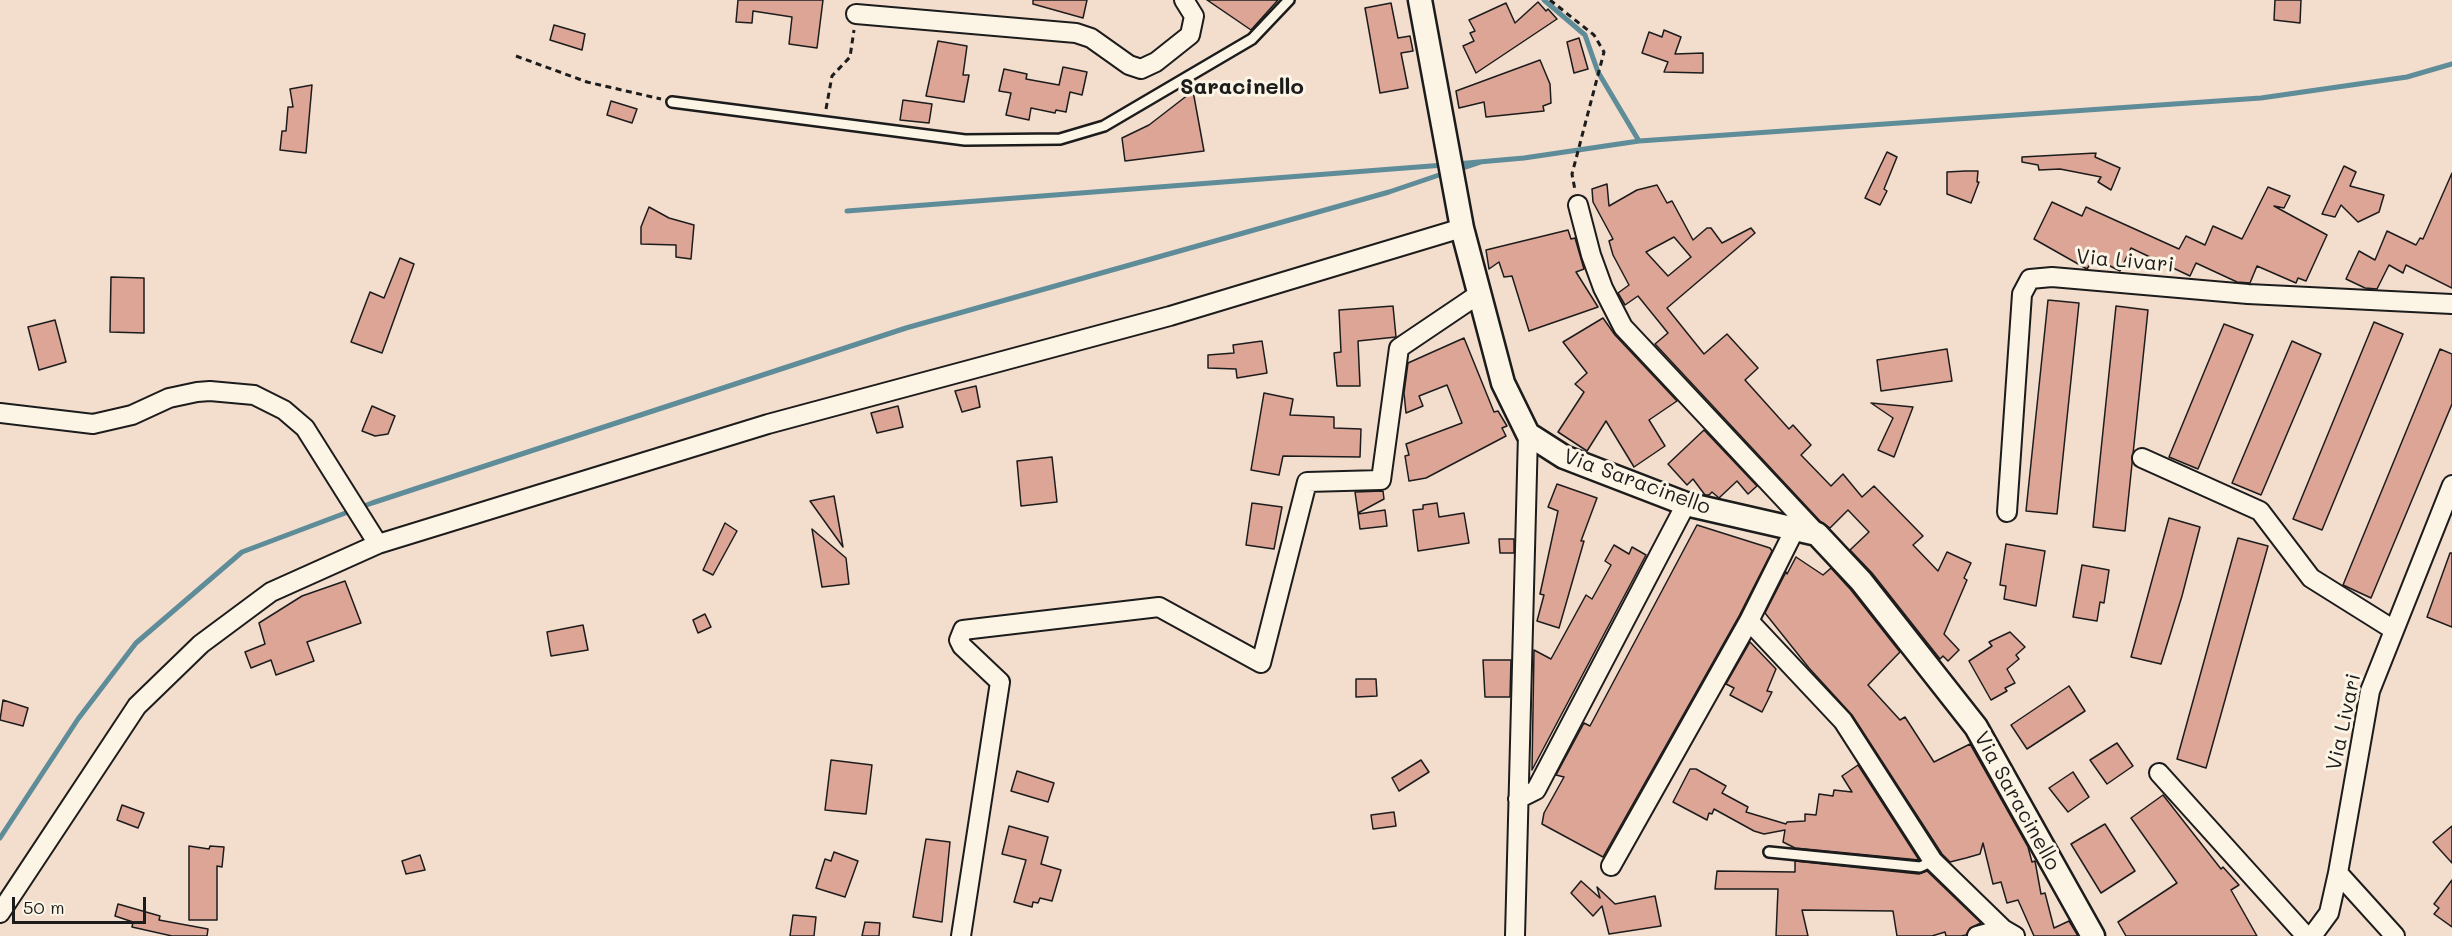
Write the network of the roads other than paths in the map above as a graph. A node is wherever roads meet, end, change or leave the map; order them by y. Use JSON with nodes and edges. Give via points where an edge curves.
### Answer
{"nodes":[{"id":1,"x":1184,"y":0,"type":"edge"},
{"id":2,"x":1289,"y":0,"type":"edge"},
{"id":3,"x":1420,"y":0,"type":"edge"},
{"id":4,"x":856,"y":14,"type":"road end"},
{"id":5,"x":672,"y":102,"type":"road end"},
{"id":6,"x":1578,"y":205,"type":"road end"},
{"id":7,"x":1460,"y":221,"type":"junction"},
{"id":8,"x":1479,"y":294,"type":"junction"},
{"id":9,"x":2452,"y":304,"type":"edge"},
{"id":10,"x":0,"y":413,"type":"edge"},
{"id":11,"x":1528,"y":434,"type":"junction"},
{"id":12,"x":2142,"y":458,"type":"dead end"},
{"id":13,"x":2452,"y":485,"type":"edge"},
{"id":14,"x":1686,"y":504,"type":"junction"},
{"id":15,"x":2007,"y":512,"type":"dead end"},
{"id":16,"x":2447,"y":514,"type":"edge"},
{"id":17,"x":1795,"y":529,"type":"junction"},
{"id":18,"x":1817,"y":534,"type":"junction"},
{"id":19,"x":378,"y":544,"type":"junction"},
{"id":20,"x":1749,"y":621,"type":"junction"},
{"id":21,"x":2394,"y":630,"type":"junction"},
{"id":22,"x":2159,"y":773,"type":"dead end"},
{"id":23,"x":1518,"y":799,"type":"junction"},
{"id":24,"x":1768,"y":852,"type":"dead end"},
{"id":25,"x":1933,"y":861,"type":"junction"},
{"id":26,"x":1611,"y":866,"type":"dead end"},
{"id":27,"x":2338,"y":873,"type":"junction"},
{"id":28,"x":0,"y":913,"type":"edge"},
{"id":29,"x":2009,"y":932,"type":"edge"},
{"id":30,"x":961,"y":936,"type":"edge"},
{"id":31,"x":1515,"y":936,"type":"edge"},
{"id":32,"x":1977,"y":936,"type":"edge"},
{"id":33,"x":2093,"y":936,"type":"edge"},
{"id":34,"x":2306,"y":936,"type":"edge"},
{"id":35,"x":2312,"y":936,"type":"edge"},
{"id":36,"x":2395,"y":936,"type":"edge"}],
"edges":[{"from":1,"to":4,"type":"street","via":[[1194,16],[1190,35],[1142,69],[1076,33]]},
{"from":2,"to":5,"type":"lane","via":[[1252,39],[1104,126],[1060,139],[965,140]]},
{"from":3,"to":7,"type":"street"},
{"from":6,"to":18,"type":"street","via":[[1603,288],[1623,327]]},
{"from":7,"to":8,"type":"street"},
{"from":7,"to":19,"type":"street","via":[[1170,316],[768,424]]},
{"from":8,"to":11,"type":"street","via":[[1503,383]]},
{"from":8,"to":30,"type":"street","via":[[1399,348],[1381,480],[1307,482],[1261,663],[1159,607],[963,630],[959,640],[962,646],[1000,682]]},
{"from":9,"to":15,"type":"street","name":"Via Livari","via":[[2030,279],[2022,294]]},
{"from":10,"to":19,"type":"street","via":[[93,424],[197,392],[254,395],[284,410],[305,428]]},
{"from":11,"to":14,"type":"street","name":"Via Saracinello","via":[[1564,457]]},
{"from":11,"to":23,"type":"street"},
{"from":12,"to":21,"type":"street","via":[[2260,511],[2311,578]]},
{"from":13,"to":16,"type":"street","name":"Via Livari"},
{"from":14,"to":17,"type":"street","name":"Via Saracinello"},
{"from":14,"to":23,"type":"street","via":[[1536,790]]},
{"from":16,"to":21,"type":"street","name":"Via Livari"},
{"from":17,"to":18,"type":"street","name":"Via Saracinello"},
{"from":17,"to":20,"type":"street"},
{"from":18,"to":33,"type":"street","name":"Via Saracinello","via":[[1861,581],[1977,727]]},
{"from":19,"to":28,"type":"street","via":[[271,592],[201,644],[137,706]]},
{"from":20,"to":25,"type":"street","via":[[1843,721]]},
{"from":20,"to":26,"type":"street"},
{"from":21,"to":27,"type":"street","name":"Via Livari","via":[[2370,691]]},
{"from":22,"to":34,"type":"street"},
{"from":23,"to":31,"type":"street"},
{"from":24,"to":25,"type":"lane","via":[[1920,867]]},
{"from":25,"to":29,"type":"street"},
{"from":27,"to":35,"type":"street","name":"Via Livari","via":[[2329,914]]},
{"from":27,"to":36,"type":"street"},
{"from":29,"to":32,"type":"street"}]}
